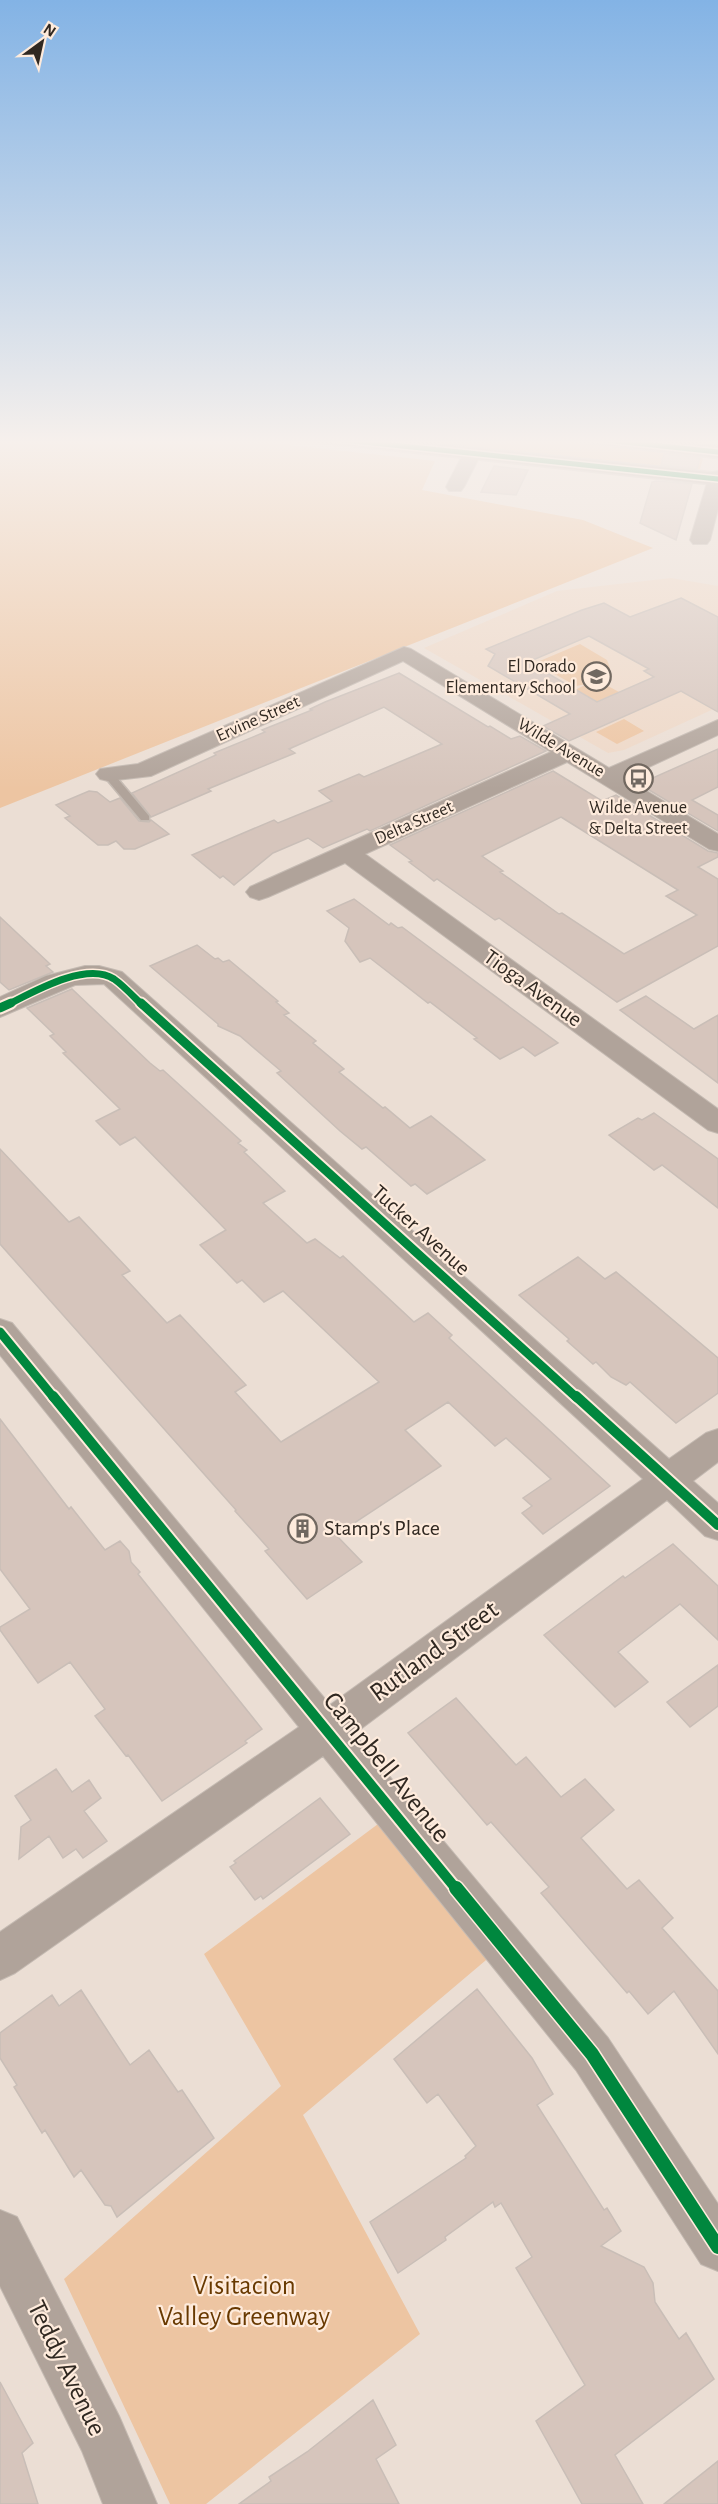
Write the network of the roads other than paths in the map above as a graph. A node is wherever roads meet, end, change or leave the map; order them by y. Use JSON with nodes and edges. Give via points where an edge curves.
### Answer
{"nodes":[{"id":1,"x":404,"y":653,"type":"joint"},
{"id":2,"x":718,"y":727,"type":"edge"},
{"id":3,"x":569,"y":753,"type":"junction"},
{"id":4,"x":108,"y":774,"type":"joint"},
{"id":5,"x":608,"y":777,"type":"junction"},
{"id":6,"x":145,"y":818,"type":"dead end"},
{"id":7,"x":718,"y":844,"type":"edge"},
{"id":8,"x":348,"y":853,"type":"junction"},
{"id":9,"x":259,"y":892,"type":"dead end"},
{"id":10,"x":0,"y":1008,"type":"edge"},
{"id":11,"x":718,"y":1123,"type":"edge"},
{"id":12,"x":0,"y":1332,"type":"edge"},
{"id":13,"x":718,"y":1443,"type":"edge"},
{"id":14,"x":668,"y":1479,"type":"junction"},
{"id":15,"x":718,"y":1525,"type":"edge"},
{"id":16,"x":328,"y":1730,"type":"junction"},
{"id":17,"x":0,"y":1958,"type":"edge"},
{"id":18,"x":0,"y":2234,"type":"edge"},
{"id":19,"x":718,"y":2247,"type":"edge"},
{"id":20,"x":130,"y":2504,"type":"edge"}],
"edges":[{"from":1,"to":3,"type":"street","name":"Wilde Avenue"},
{"from":1,"to":4,"type":"street","name":"Ervine Street","via":[[143,771]]},
{"from":2,"to":5,"type":"street"},
{"from":3,"to":5,"type":"street","name":"Wilde Avenue"},
{"from":3,"to":8,"type":"street","name":"Delta Street"},
{"from":4,"to":6,"type":"lane"},
{"from":5,"to":7,"type":"street","name":"Wilde Avenue"},
{"from":8,"to":9,"type":"street","name":"Delta Street"},
{"from":8,"to":11,"type":"street","name":"Tioga Avenue"},
{"from":10,"to":14,"type":"street","name":"Tucker Avenue","via":[[72,976],[93,972],[113,978]]},
{"from":12,"to":16,"type":"street","name":"Campbell Avenue"},
{"from":13,"to":14,"type":"street","name":"Rutland Street"},
{"from":14,"to":15,"type":"street","name":"Tucker Avenue"},
{"from":14,"to":16,"type":"street","name":"Rutland Street"},
{"from":16,"to":17,"type":"street","name":"Rutland Street"},
{"from":16,"to":19,"type":"street","name":"Campbell Avenue","via":[[592,2054]]},
{"from":18,"to":20,"type":"street","name":"Teddy Avenue","via":[[101,2434]]}]}
